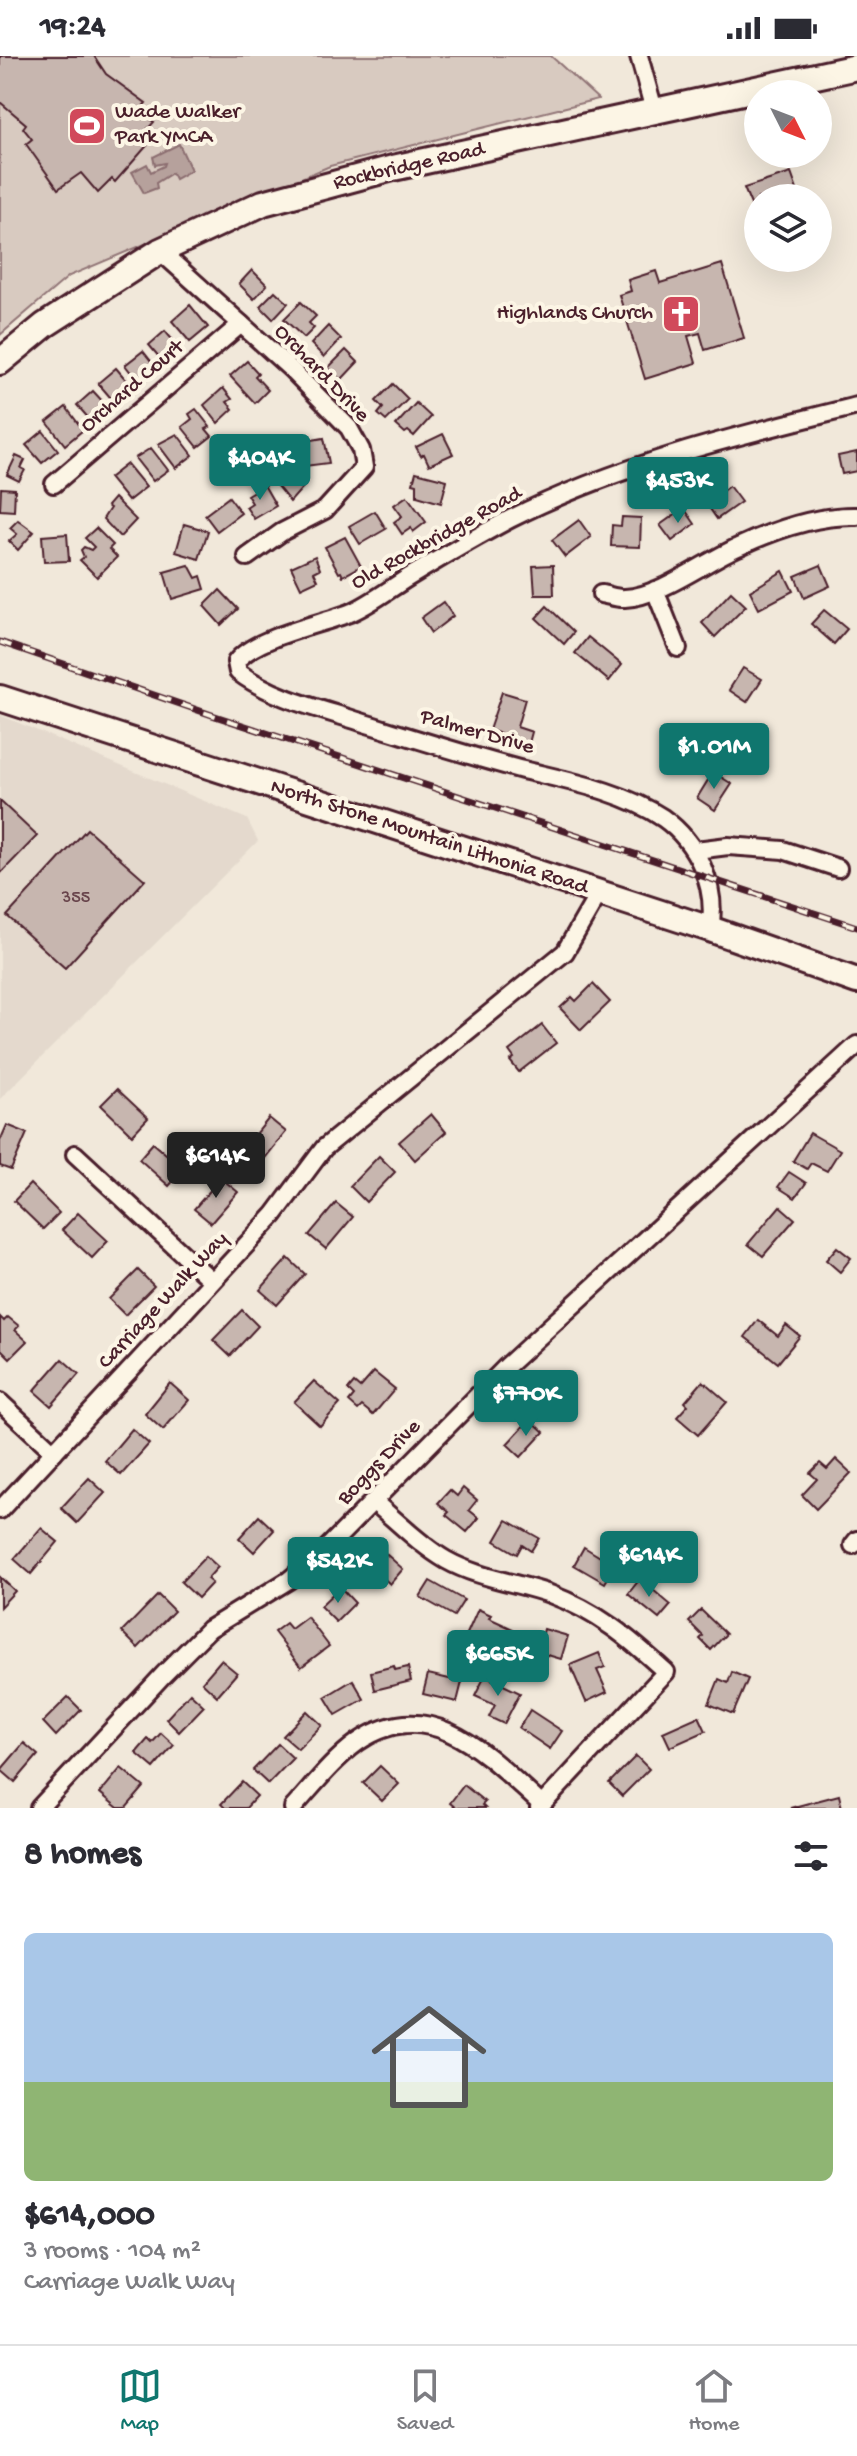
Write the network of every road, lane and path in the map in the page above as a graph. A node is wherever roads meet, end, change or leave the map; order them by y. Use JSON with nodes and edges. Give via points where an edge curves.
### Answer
{"nodes":[{"id":1,"x":639,"y":56,"type":"edge"},
{"id":2,"x":857,"y":67,"type":"edge"},
{"id":3,"x":654,"y":110,"type":"junction"},
{"id":4,"x":160,"y":251,"type":"junction"},
{"id":5,"x":241,"y":324,"type":"junction"},
{"id":6,"x":0,"y":362,"type":"edge"},
{"id":7,"x":857,"y":406,"type":"edge"},
{"id":8,"x":54,"y":484,"type":"dead end"},
{"id":9,"x":857,"y":516,"type":"edge"},
{"id":10,"x":247,"y":557,"type":"dead end"},
{"id":11,"x":655,"y":590,"type":"junction"},
{"id":12,"x":601,"y":594,"type":"dead end"},
{"id":13,"x":678,"y":648,"type":"dead end"},
{"id":14,"x":238,"y":672,"type":"joint"},
{"id":15,"x":0,"y":698,"type":"edge"},
{"id":16,"x":696,"y":850,"type":"junction"},
{"id":17,"x":838,"y":868,"type":"dead end"},
{"id":18,"x":599,"y":893,"type":"junction"},
{"id":19,"x":710,"y":929,"type":"junction"},
{"id":20,"x":857,"y":981,"type":"edge"},
{"id":21,"x":857,"y":1045,"type":"edge"},
{"id":22,"x":75,"y":1154,"type":"dead end"},
{"id":23,"x":212,"y":1281,"type":"junction"},
{"id":24,"x":0,"y":1402,"type":"edge"},
{"id":25,"x":54,"y":1452,"type":"junction"},
{"id":26,"x":374,"y":1502,"type":"junction"},
{"id":27,"x":0,"y":1510,"type":"edge"},
{"id":28,"x":541,"y":1806,"type":"edge"},
{"id":29,"x":39,"y":1808,"type":"edge"},
{"id":30,"x":293,"y":1808,"type":"edge"}],
"edges":[{"from":1,"to":3,"type":"street"},
{"from":2,"to":3,"type":"main road","name":"Rockbridge Road"},
{"from":3,"to":4,"type":"main road","name":"Rockbridge Road","via":[[263,203]]},
{"from":4,"to":5,"type":"street","name":"Orchard Drive"},
{"from":4,"to":6,"type":"main road","name":"Rockbridge Road","via":[[45,325]]},
{"from":5,"to":8,"type":"street","name":"Orchard Court"},
{"from":5,"to":10,"type":"street","name":"Orchard Drive","via":[[349,428],[364,467],[325,510]]},
{"from":7,"to":14,"type":"street","name":"Old Rockbridge Road","via":[[708,443],[570,493],[500,525],[355,611],[257,645],[236,662]]},
{"from":9,"to":11,"type":"street","via":[[778,531]]},
{"from":11,"to":12,"type":"street","via":[[626,598]]},
{"from":11,"to":13,"type":"street"},
{"from":14,"to":16,"type":"street","name":"Palmer Drive","via":[[275,695],[642,806],[665,819]]},
{"from":15,"to":18,"type":"main road","name":"North Stone Mountain Lithonia Road"},
{"from":16,"to":17,"type":"street","via":[[783,850]]},
{"from":16,"to":19,"type":"street","name":"Palmer Drive","via":[[713,916]]},
{"from":18,"to":19,"type":"main road","name":"North Stone Mountain Lithonia Road"},
{"from":18,"to":23,"type":"street","name":"Carriage Walk Way","via":[[565,952],[324,1148],[274,1215]]},
{"from":19,"to":20,"type":"main road","name":"North Stone Mountain Lithonia Road"},
{"from":21,"to":26,"type":"street","name":"Boggs Drive","via":[[507,1366]]},
{"from":22,"to":23,"type":"street"},
{"from":23,"to":25,"type":"street","name":"Carriage Walk Way"},
{"from":24,"to":25,"type":"street"},
{"from":25,"to":27,"type":"street","name":"Carriage Walk Way"},
{"from":26,"to":28,"type":"street","via":[[443,1559],[580,1606],[610,1623],[666,1672]]},
{"from":26,"to":29,"type":"street","name":"Boggs Drive","via":[[289,1580],[209,1629]]},
{"from":28,"to":30,"type":"street","via":[[481,1750],[454,1733],[414,1724],[359,1741]]}]}
